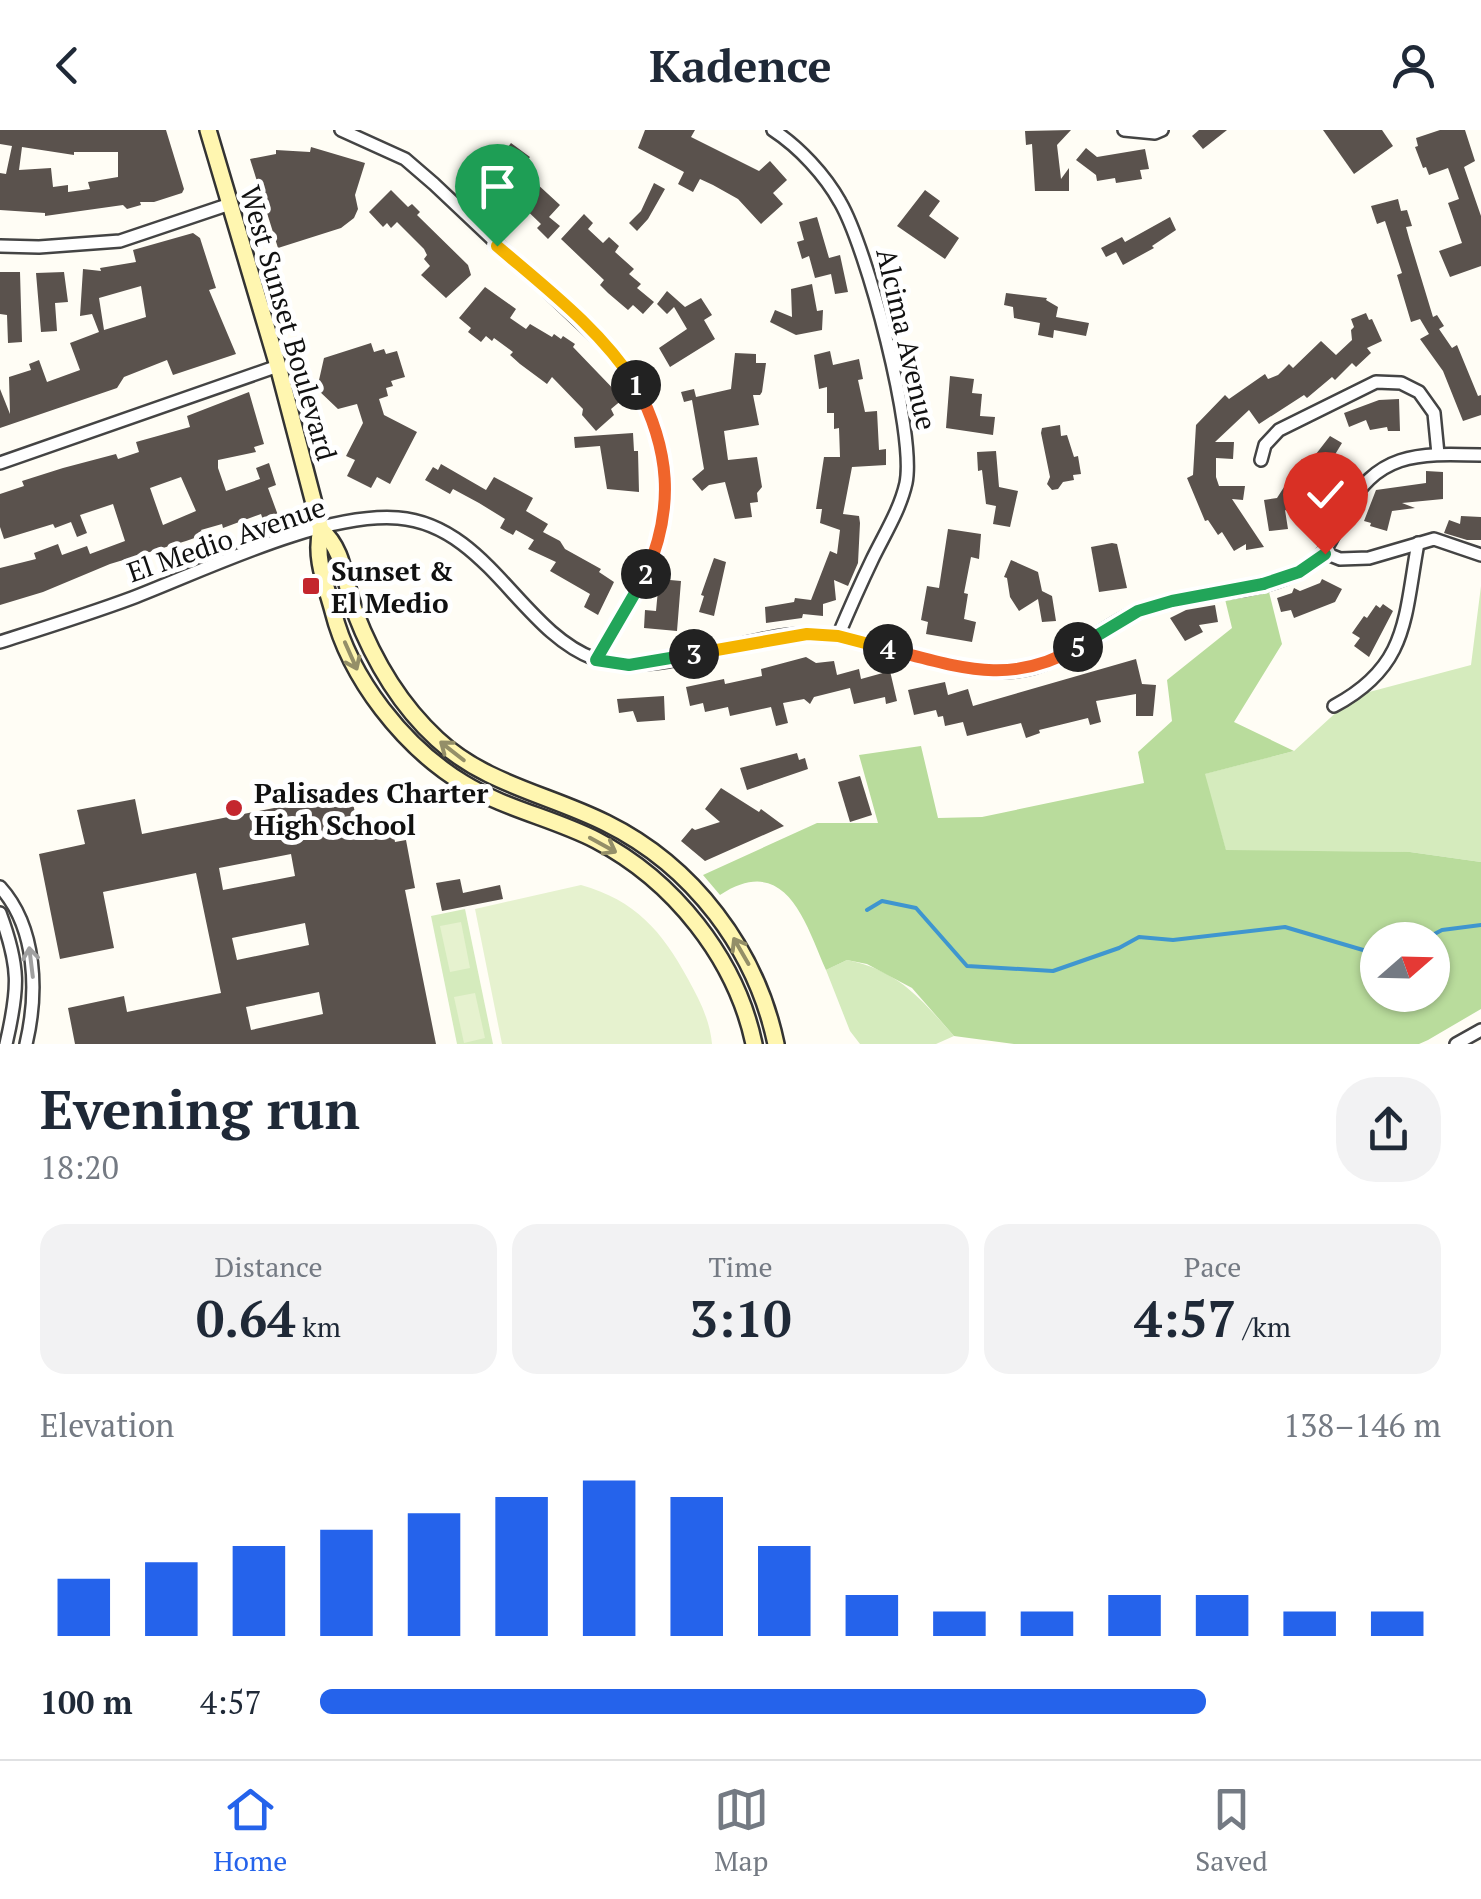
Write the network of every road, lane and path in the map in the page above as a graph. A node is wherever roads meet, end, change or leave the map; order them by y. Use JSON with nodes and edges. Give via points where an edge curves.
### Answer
{"nodes":[{"id":1,"x":208,"y":130,"type":"edge"},
{"id":2,"x":341,"y":130,"type":"edge"},
{"id":3,"x":773,"y":130,"type":"edge"},
{"id":4,"x":1124,"y":130,"type":"edge"},
{"id":5,"x":1162,"y":130,"type":"edge"},
{"id":6,"x":230,"y":204,"type":"junction"},
{"id":7,"x":0,"y":246,"type":"edge"},
{"id":8,"x":278,"y":366,"type":"junction"},
{"id":9,"x":1438,"y":454,"type":"junction"},
{"id":10,"x":1481,"y":455,"type":"edge"},
{"id":11,"x":1261,"y":460,"type":"dead end"},
{"id":12,"x":0,"y":462,"type":"edge"},
{"id":13,"x":321,"y":530,"type":"junction"},
{"id":14,"x":1418,"y":542,"type":"junction"},
{"id":15,"x":1325,"y":554,"type":"junction"},
{"id":16,"x":1481,"y":556,"type":"edge"},
{"id":17,"x":838,"y":636,"type":"junction"},
{"id":18,"x":0,"y":642,"type":"edge"},
{"id":19,"x":596,"y":660,"type":"junction"},
{"id":20,"x":1334,"y":706,"type":"dead end"},
{"id":21,"x":0,"y":887,"type":"edge"},
{"id":22,"x":0,"y":913,"type":"edge"},
{"id":23,"x":1481,"y":1030,"type":"edge"},
{"id":24,"x":6,"y":1044,"type":"edge"},
{"id":25,"x":26,"y":1044,"type":"edge"},
{"id":26,"x":754,"y":1044,"type":"edge"},
{"id":27,"x":776,"y":1044,"type":"edge"},
{"id":28,"x":1456,"y":1044,"type":"edge"}],
"edges":[{"from":1,"to":6,"type":"main road","name":"West Sunset Boulevard"},
{"from":2,"to":19,"type":"street","via":[[405,159],[434,184],[613,353],[650,410],[665,468],[666,516],[647,571]]},
{"from":3,"to":17,"type":"street","name":"Alcima Avenue","via":[[824,180],[855,232],[908,451],[900,504]]},
{"from":4,"to":5,"type":"street"},
{"from":6,"to":7,"type":"street","via":[[120,241]]},
{"from":6,"to":8,"type":"main road","name":"West Sunset Boulevard"},
{"from":8,"to":12,"type":"street"},
{"from":8,"to":13,"type":"main road","name":"West Sunset Boulevard"},
{"from":9,"to":10,"type":"street"},
{"from":9,"to":11,"type":"street","via":[[1434,413],[1419,392],[1376,382],[1279,430]]},
{"from":9,"to":15,"type":"street","via":[[1396,460],[1372,474]]},
{"from":13,"to":18,"type":"street","name":"El Medio Avenue"},
{"from":13,"to":19,"type":"street","name":"El Medio Avenue","via":[[361,520],[426,522],[476,555],[551,628]]},
{"from":13,"to":26,"type":"main road","name":"West Sunset Boulevard","one_way":true,"via":[[317,547],[336,624],[382,708],[462,783],[595,840],[668,891],[733,981]]},
{"from":27,"to":13,"type":"main road","name":"West Sunset Boulevard","one_way":true,"via":[[738,945],[676,870],[606,823],[505,784],[461,759],[413,714],[371,648],[336,542]]},
{"from":14,"to":15,"type":"street","via":[[1370,558]]},
{"from":14,"to":16,"type":"street","via":[[1434,540]]},
{"from":14,"to":20,"type":"street","via":[[1399,646],[1360,692]]},
{"from":15,"to":17,"type":"street","via":[[1276,582],[1138,611],[1020,671],[954,665]]},
{"from":17,"to":19,"type":"street","via":[[784,635],[629,665]]},
{"from":25,"to":21,"type":"street","one_way":true,"via":[[34,992],[28,944]]},
{"from":22,"to":24,"type":"street","via":[[16,956]]},
{"from":23,"to":28,"type":"street"}]}
